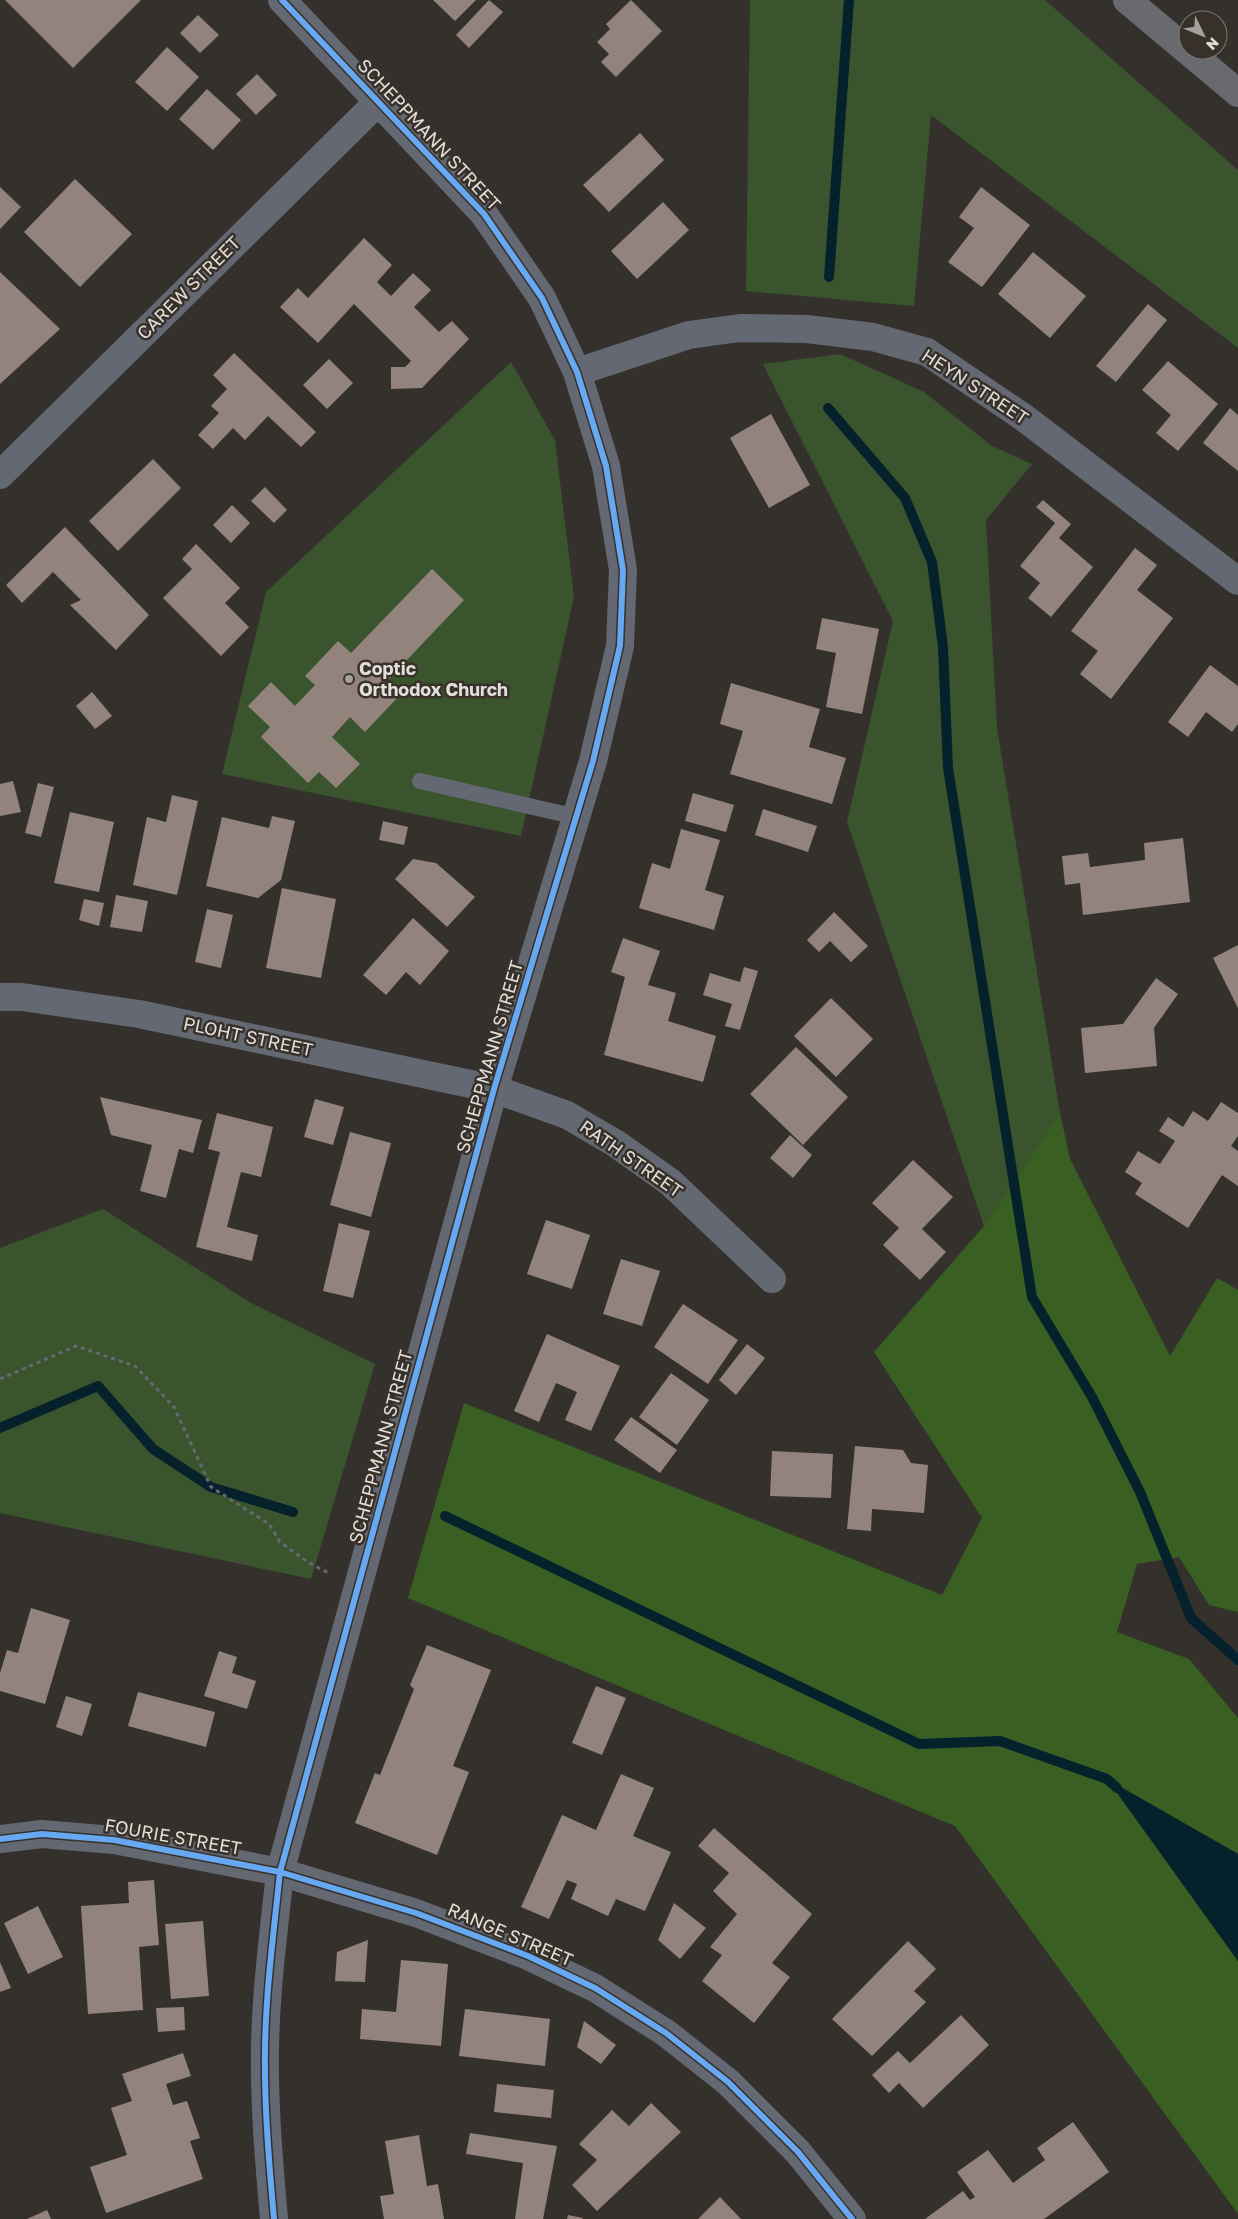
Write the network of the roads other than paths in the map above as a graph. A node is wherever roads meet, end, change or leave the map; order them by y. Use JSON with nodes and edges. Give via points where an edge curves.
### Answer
{"nodes":[{"id":1,"x":282,"y":0,"type":"edge"},
{"id":2,"x":1127,"y":0,"type":"edge"},
{"id":3,"x":1238,"y":93,"type":"edge"},
{"id":4,"x":378,"y":102,"type":"junction"},
{"id":5,"x":577,"y":372,"type":"junction"},
{"id":6,"x":0,"y":475,"type":"edge"},
{"id":7,"x":1238,"y":581,"type":"edge"},
{"id":8,"x":420,"y":781,"type":"dead end"},
{"id":9,"x":577,"y":817,"type":"junction"},
{"id":10,"x":0,"y":996,"type":"edge"},
{"id":11,"x":494,"y":1089,"type":"junction"},
{"id":12,"x":772,"y":1279,"type":"dead end"},
{"id":13,"x":0,"y":1839,"type":"edge"},
{"id":14,"x":280,"y":1872,"type":"junction"},
{"id":15,"x":274,"y":2219,"type":"edge"},
{"id":16,"x":852,"y":2219,"type":"edge"}],
"edges":[{"from":1,"to":4,"type":"street","name":"SCHEPPMANN STREET"},
{"from":2,"to":3,"type":"highway"},
{"from":4,"to":5,"type":"street","name":"SCHEPPMANN STREET","via":[[484,214],[542,298]]},
{"from":4,"to":6,"type":"street","name":"CAREW STREET"},
{"from":5,"to":7,"type":"street","name":"HEYN STREET","via":[[689,335],[740,328],[807,329],[873,337],[927,352],[1023,417]]},
{"from":5,"to":9,"type":"street","name":"SCHEPPMANN STREET","via":[[606,466],[623,570],[620,646]]},
{"from":8,"to":9,"type":"lane"},
{"from":9,"to":11,"type":"street","name":"SCHEPPMANN STREET"},
{"from":10,"to":11,"type":"street","name":"PLOHT STREET","via":[[140,1014]]},
{"from":11,"to":12,"type":"street","name":"RATH STREET","via":[[567,1114],[615,1143],[670,1182]]},
{"from":11,"to":14,"type":"street","name":"SCHEPPMANN STREET"},
{"from":13,"to":14,"type":"street","name":"FOURIE STREET","via":[[42,1834],[114,1840]]},
{"from":14,"to":15,"type":"street","name":"SCHEPPMANN STREET","via":[[265,2046],[266,2140]]},
{"from":14,"to":16,"type":"street","name":"RANGE STREET","via":[[416,1912],[528,1956],[595,1988],[666,2033],[728,2082],[798,2152]]}]}
